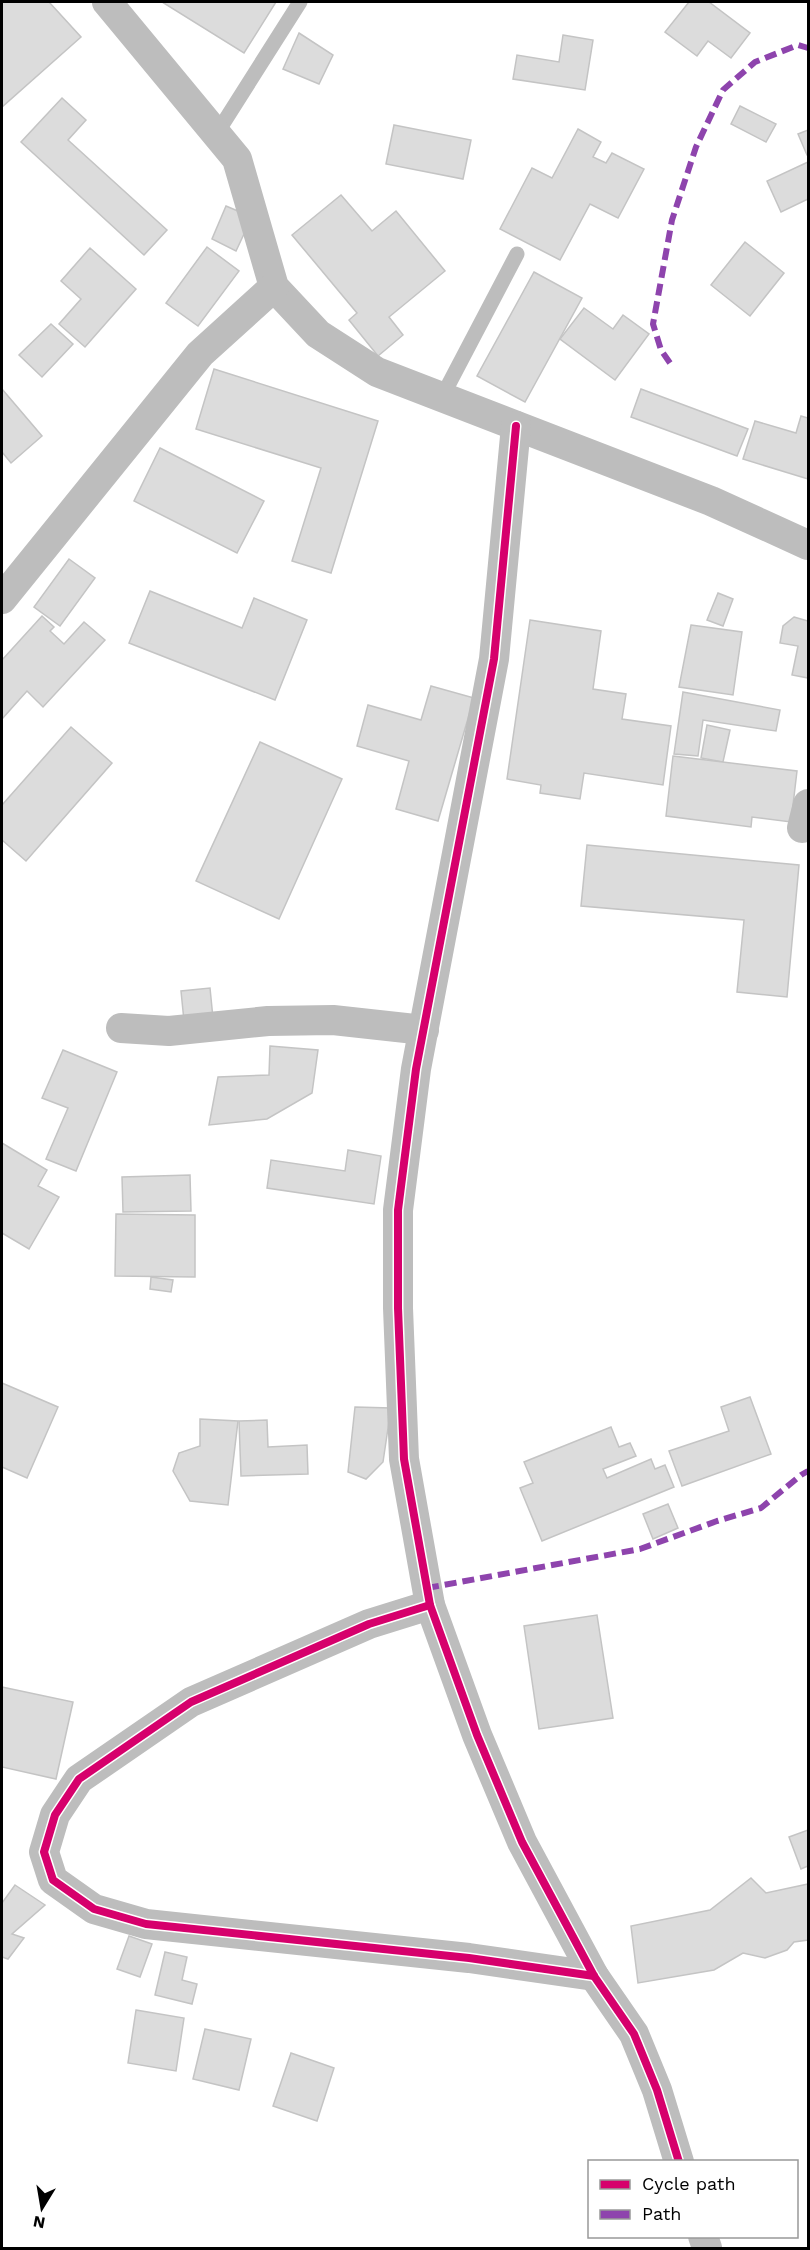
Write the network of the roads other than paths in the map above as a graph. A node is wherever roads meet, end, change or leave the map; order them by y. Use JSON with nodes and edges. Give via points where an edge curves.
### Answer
{"nodes":[{"id":1,"x":107,"y":2,"type":"edge"},
{"id":2,"x":300,"y":2,"type":"edge"},
{"id":3,"x":218,"y":133,"type":"junction"},
{"id":4,"x":517,"y":254,"type":"dead end"},
{"id":5,"x":274,"y":287,"type":"junction"},
{"id":6,"x":442,"y":397,"type":"junction"},
{"id":7,"x":516,"y":426,"type":"junction"},
{"id":8,"x":808,"y":545,"type":"edge"},
{"id":9,"x":2,"y":599,"type":"edge"},
{"id":10,"x":121,"y":1029,"type":"dead end"},
{"id":11,"x":424,"y":1030,"type":"junction"},
{"id":12,"x":430,"y":1605,"type":"junction"},
{"id":13,"x":594,"y":1976,"type":"junction"},
{"id":14,"x":678,"y":2160,"type":"edge"}],
"edges":[{"from":1,"to":3,"type":"street"},
{"from":2,"to":3,"type":"lane"},
{"from":3,"to":5,"type":"street","via":[[237,159]]},
{"from":4,"to":6,"type":"lane"},
{"from":5,"to":6,"type":"street","via":[[318,334],[377,372]]},
{"from":5,"to":9,"type":"street","via":[[200,354]]},
{"from":6,"to":7,"type":"street"},
{"from":7,"to":8,"type":"street","via":[[711,501]]},
{"from":7,"to":11,"type":"street","via":[[494,659]]},
{"from":10,"to":11,"type":"street","via":[[169,1031],[268,1021],[333,1020]]},
{"from":11,"to":12,"type":"street","via":[[398,1210],[398,1308],[404,1459]]},
{"from":12,"to":13,"type":"street","via":[[477,1735],[522,1842]]},
{"from":12,"to":13,"type":"street","via":[[369,1624],[191,1702],[79,1779],[55,1815],[44,1852],[53,1880],[94,1909],[146,1923],[469,1958]]},
{"from":13,"to":14,"type":"street","via":[[634,2034],[657,2090]]}]}
